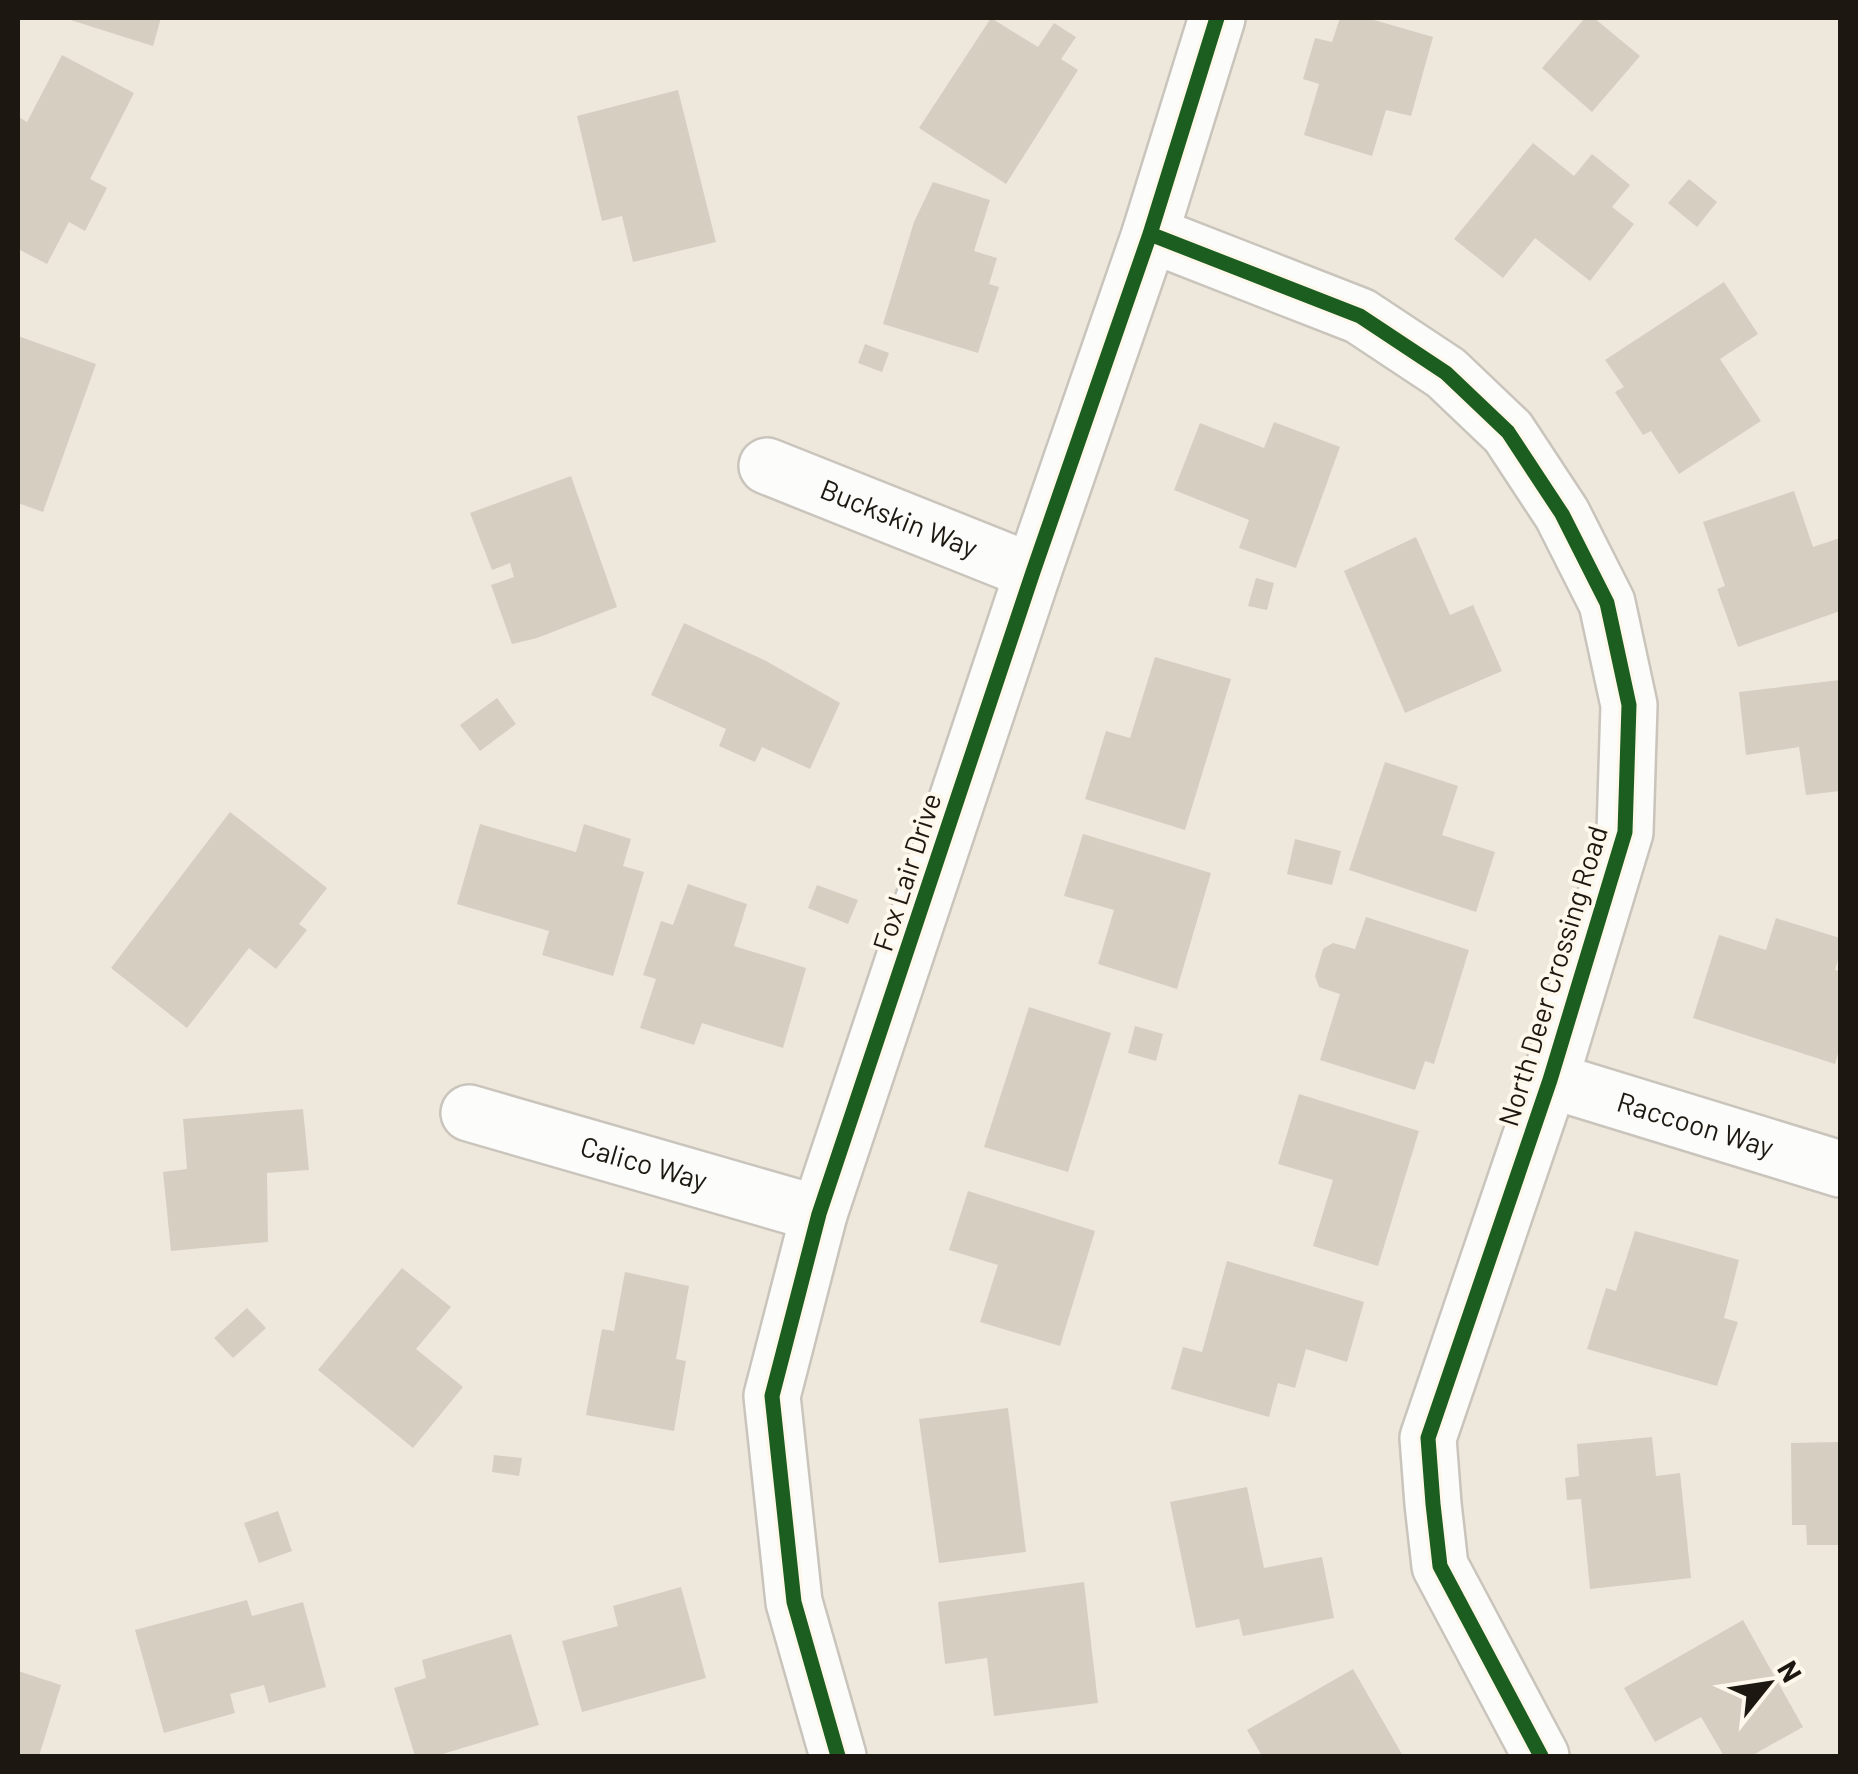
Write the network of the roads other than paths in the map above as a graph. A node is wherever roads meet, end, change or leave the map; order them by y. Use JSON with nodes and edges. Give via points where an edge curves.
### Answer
{"nodes":[{"id":1,"x":1217,"y":18,"type":"edge"},
{"id":2,"x":1150,"y":234,"type":"junction"},
{"id":3,"x":767,"y":466,"type":"dead end"},
{"id":4,"x":1034,"y":572,"type":"junction"},
{"id":5,"x":1550,"y":1080,"type":"junction"},
{"id":6,"x":468,"y":1114,"type":"dead end"},
{"id":7,"x":1840,"y":1170,"type":"edge"},
{"id":8,"x":819,"y":1214,"type":"junction"},
{"id":9,"x":838,"y":1756,"type":"edge"},
{"id":10,"x":1542,"y":1756,"type":"edge"}],
"edges":[{"from":1,"to":2,"type":"street","name":"Fox Lair Drive"},
{"from":2,"to":4,"type":"street","name":"Fox Lair Drive"},
{"from":2,"to":5,"type":"street","name":"North Deer Crossing Road","via":[[1360,316],[1446,373],[1508,432],[1562,514],[1607,603],[1629,705],[1626,832]]},
{"from":3,"to":4,"type":"street","name":"Buckskin Way"},
{"from":4,"to":8,"type":"street","name":"Fox Lair Drive"},
{"from":5,"to":7,"type":"street","name":"Raccoon Way"},
{"from":5,"to":10,"type":"street","name":"North Deer Crossing Road","via":[[1428,1438],[1440,1566]]},
{"from":6,"to":8,"type":"street","name":"Calico Way"},
{"from":8,"to":9,"type":"street","name":"Fox Lair Drive","via":[[772,1396],[794,1602]]}]}
